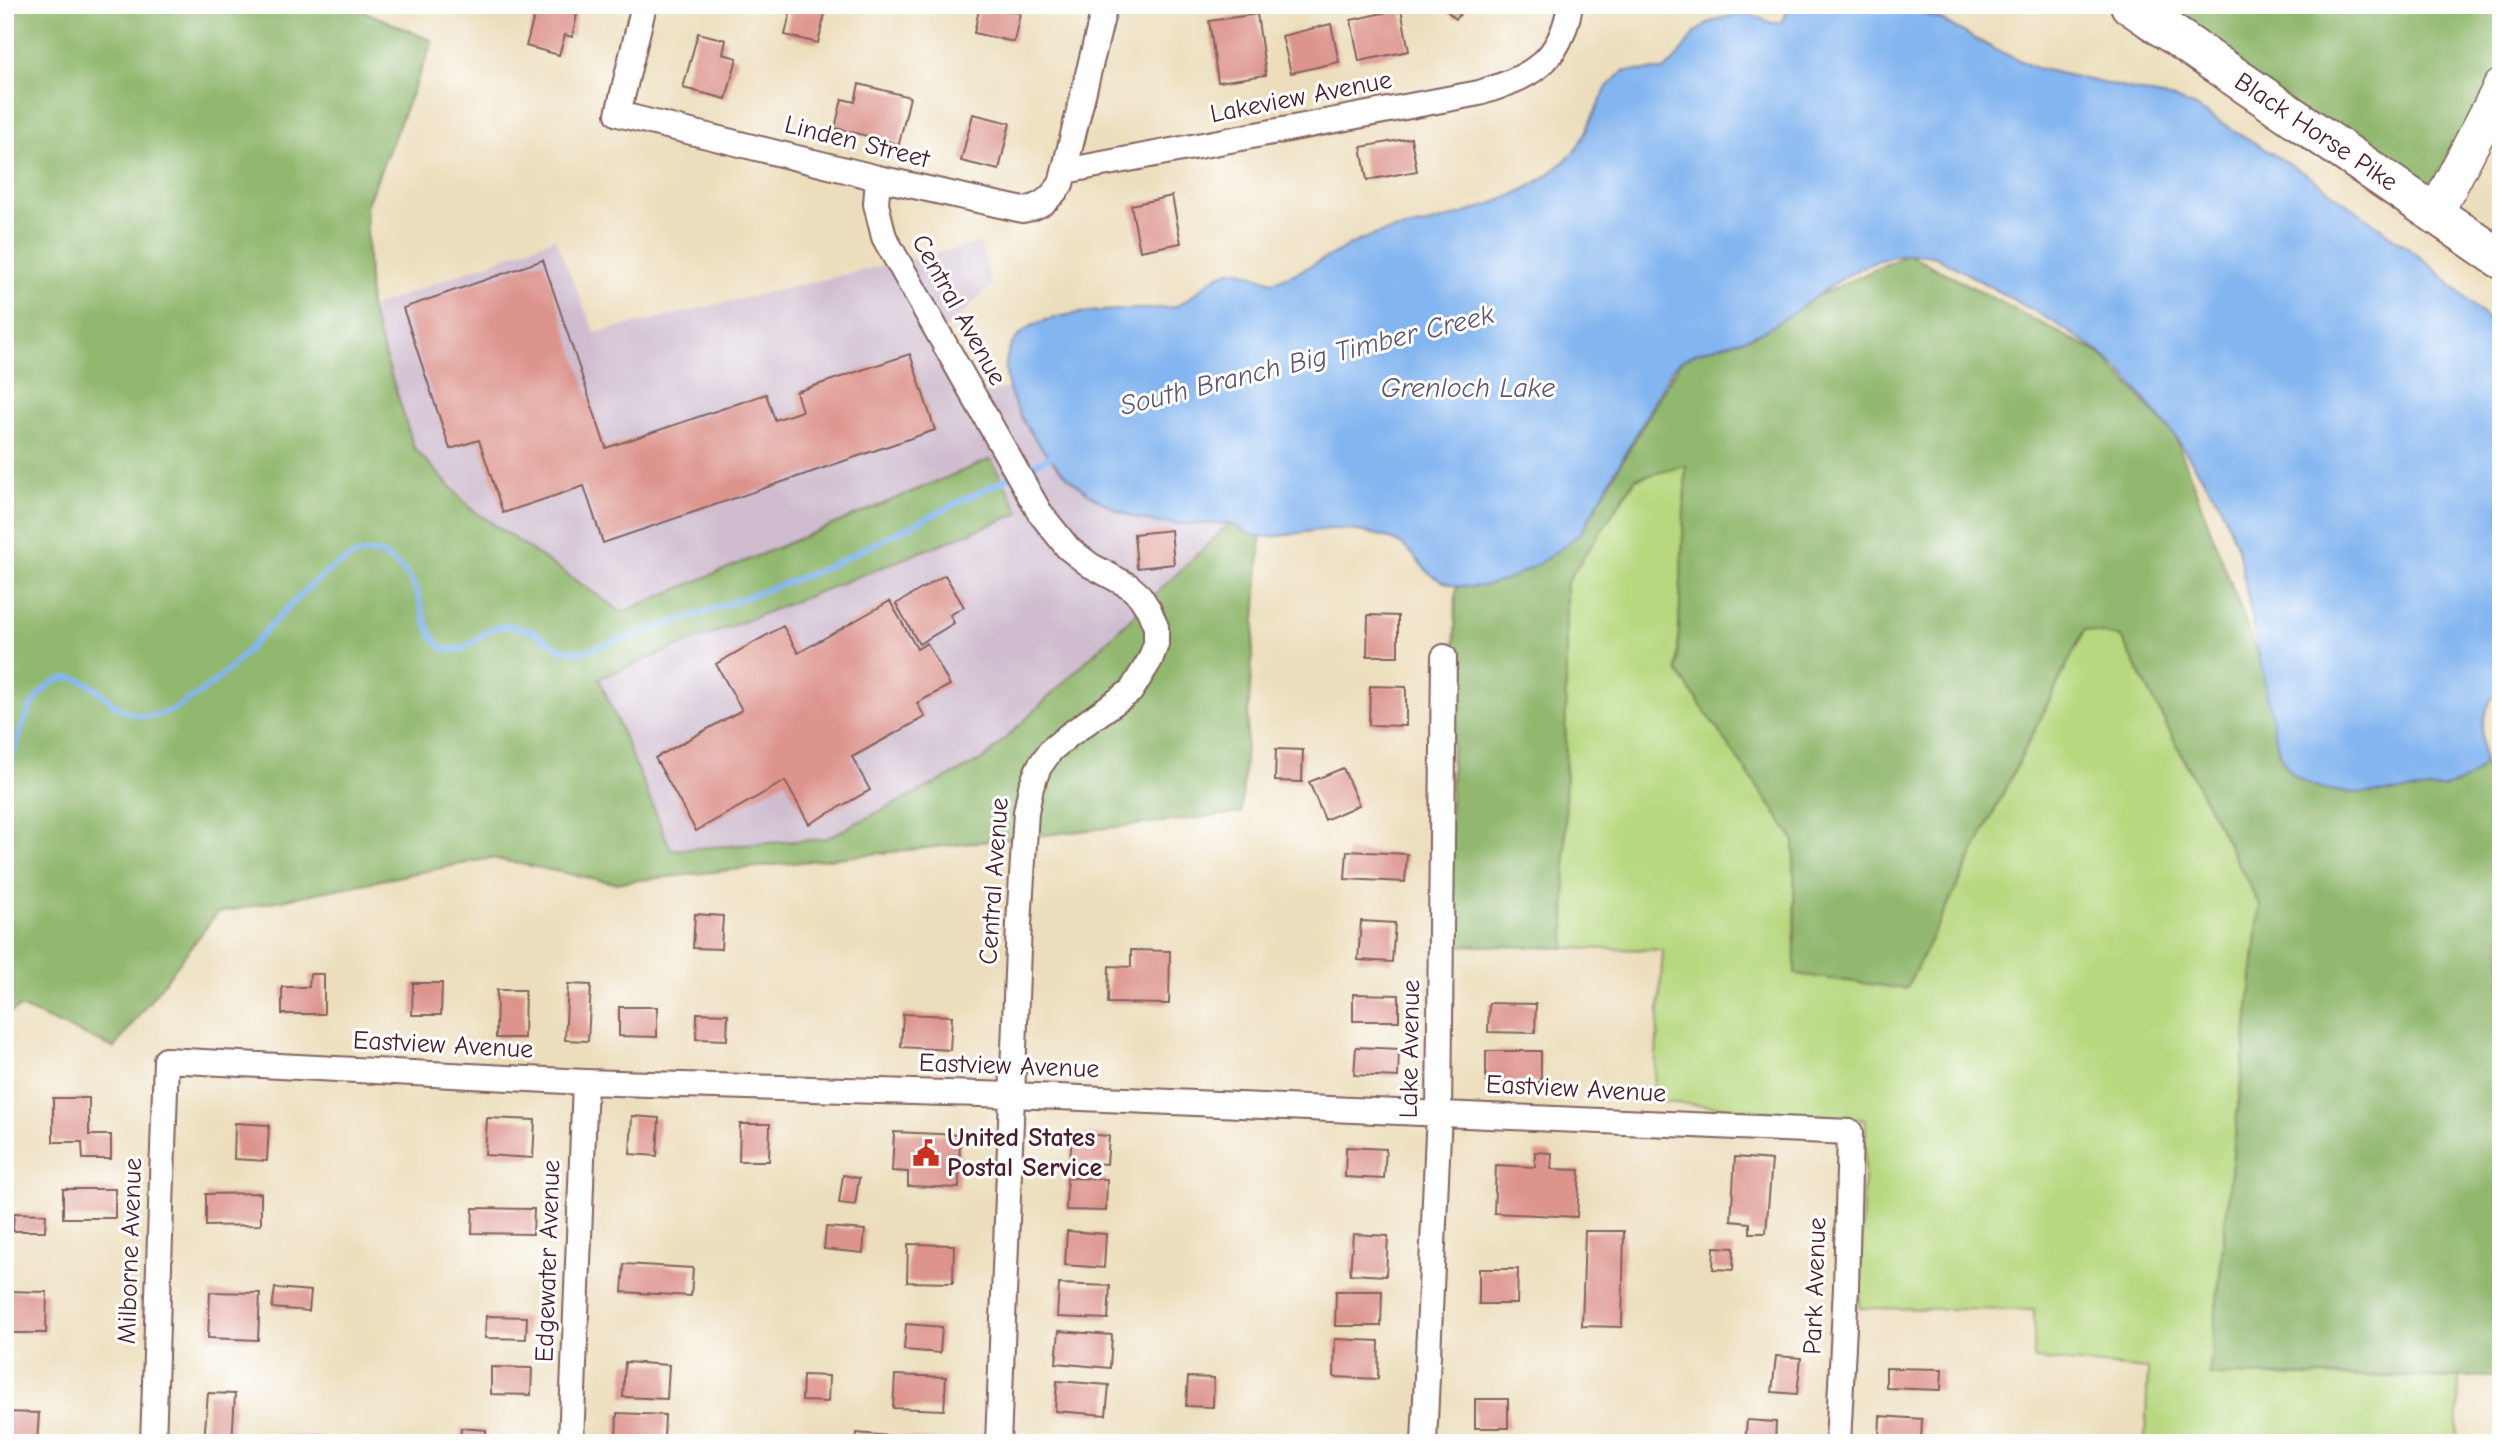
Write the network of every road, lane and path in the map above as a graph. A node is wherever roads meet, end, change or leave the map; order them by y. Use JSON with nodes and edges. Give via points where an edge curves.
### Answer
{"nodes":[{"id":1,"x":644,"y":5,"type":"edge"},
{"id":2,"x":1105,"y":5,"type":"edge"},
{"id":3,"x":1570,"y":5,"type":"edge"},
{"id":4,"x":2130,"y":5,"type":"edge"},
{"id":5,"x":2501,"y":88,"type":"edge"},
{"id":6,"x":1065,"y":171,"type":"junction"},
{"id":7,"x":878,"y":178,"type":"junction"},
{"id":8,"x":2435,"y":214,"type":"junction"},
{"id":9,"x":2501,"y":259,"type":"edge"},
{"id":10,"x":1444,"y":657,"type":"dead end"},
{"id":11,"x":166,"y":1060,"type":"joint"},
{"id":12,"x":585,"y":1082,"type":"junction"},
{"id":13,"x":1013,"y":1095,"type":"junction"},
{"id":14,"x":1439,"y":1112,"type":"junction"},
{"id":15,"x":1850,"y":1132,"type":"joint"},
{"id":16,"x":153,"y":1443,"type":"edge"},
{"id":17,"x":571,"y":1443,"type":"edge"},
{"id":18,"x":998,"y":1443,"type":"edge"},
{"id":19,"x":1424,"y":1443,"type":"edge"},
{"id":20,"x":1838,"y":1443,"type":"edge"}],
"edges":[{"from":1,"to":7,"type":"street","name":"Linden Street","via":[[618,114]]},
{"from":2,"to":6,"type":"street"},
{"from":3,"to":6,"type":"street","name":"Lakeview Avenue","via":[[1563,38],[1553,54],[1523,78],[1479,93]]},
{"from":4,"to":8,"type":"main road","name":"Black Horse Pike"},
{"from":5,"to":8,"type":"main road"},
{"from":6,"to":7,"type":"street","name":"Linden Street","via":[[1045,203],[1023,210]]},
{"from":7,"to":13,"type":"street","name":"Central Avenue","via":[[876,204],[884,237],[1040,513],[1060,540],[1090,565],[1140,596],[1156,627],[1150,660],[1131,691],[1051,750],[1031,787],[1019,924]]},
{"from":8,"to":9,"type":"main road","name":"Black Horse Pike"},
{"from":10,"to":14,"type":"street","name":"Lake Avenue"},
{"from":11,"to":12,"type":"street","name":"Eastview Avenue"},
{"from":11,"to":16,"type":"street","name":"Milborne Avenue"},
{"from":12,"to":13,"type":"street","name":"Eastview Avenue"},
{"from":12,"to":17,"type":"street","name":"Edgewater Avenue"},
{"from":13,"to":14,"type":"street","name":"Eastview Avenue"},
{"from":13,"to":18,"type":"street","name":"Central Avenue"},
{"from":14,"to":15,"type":"street","name":"Eastview Avenue"},
{"from":14,"to":19,"type":"street","name":"Lake Avenue"},
{"from":15,"to":20,"type":"street","name":"Park Avenue"}]}
